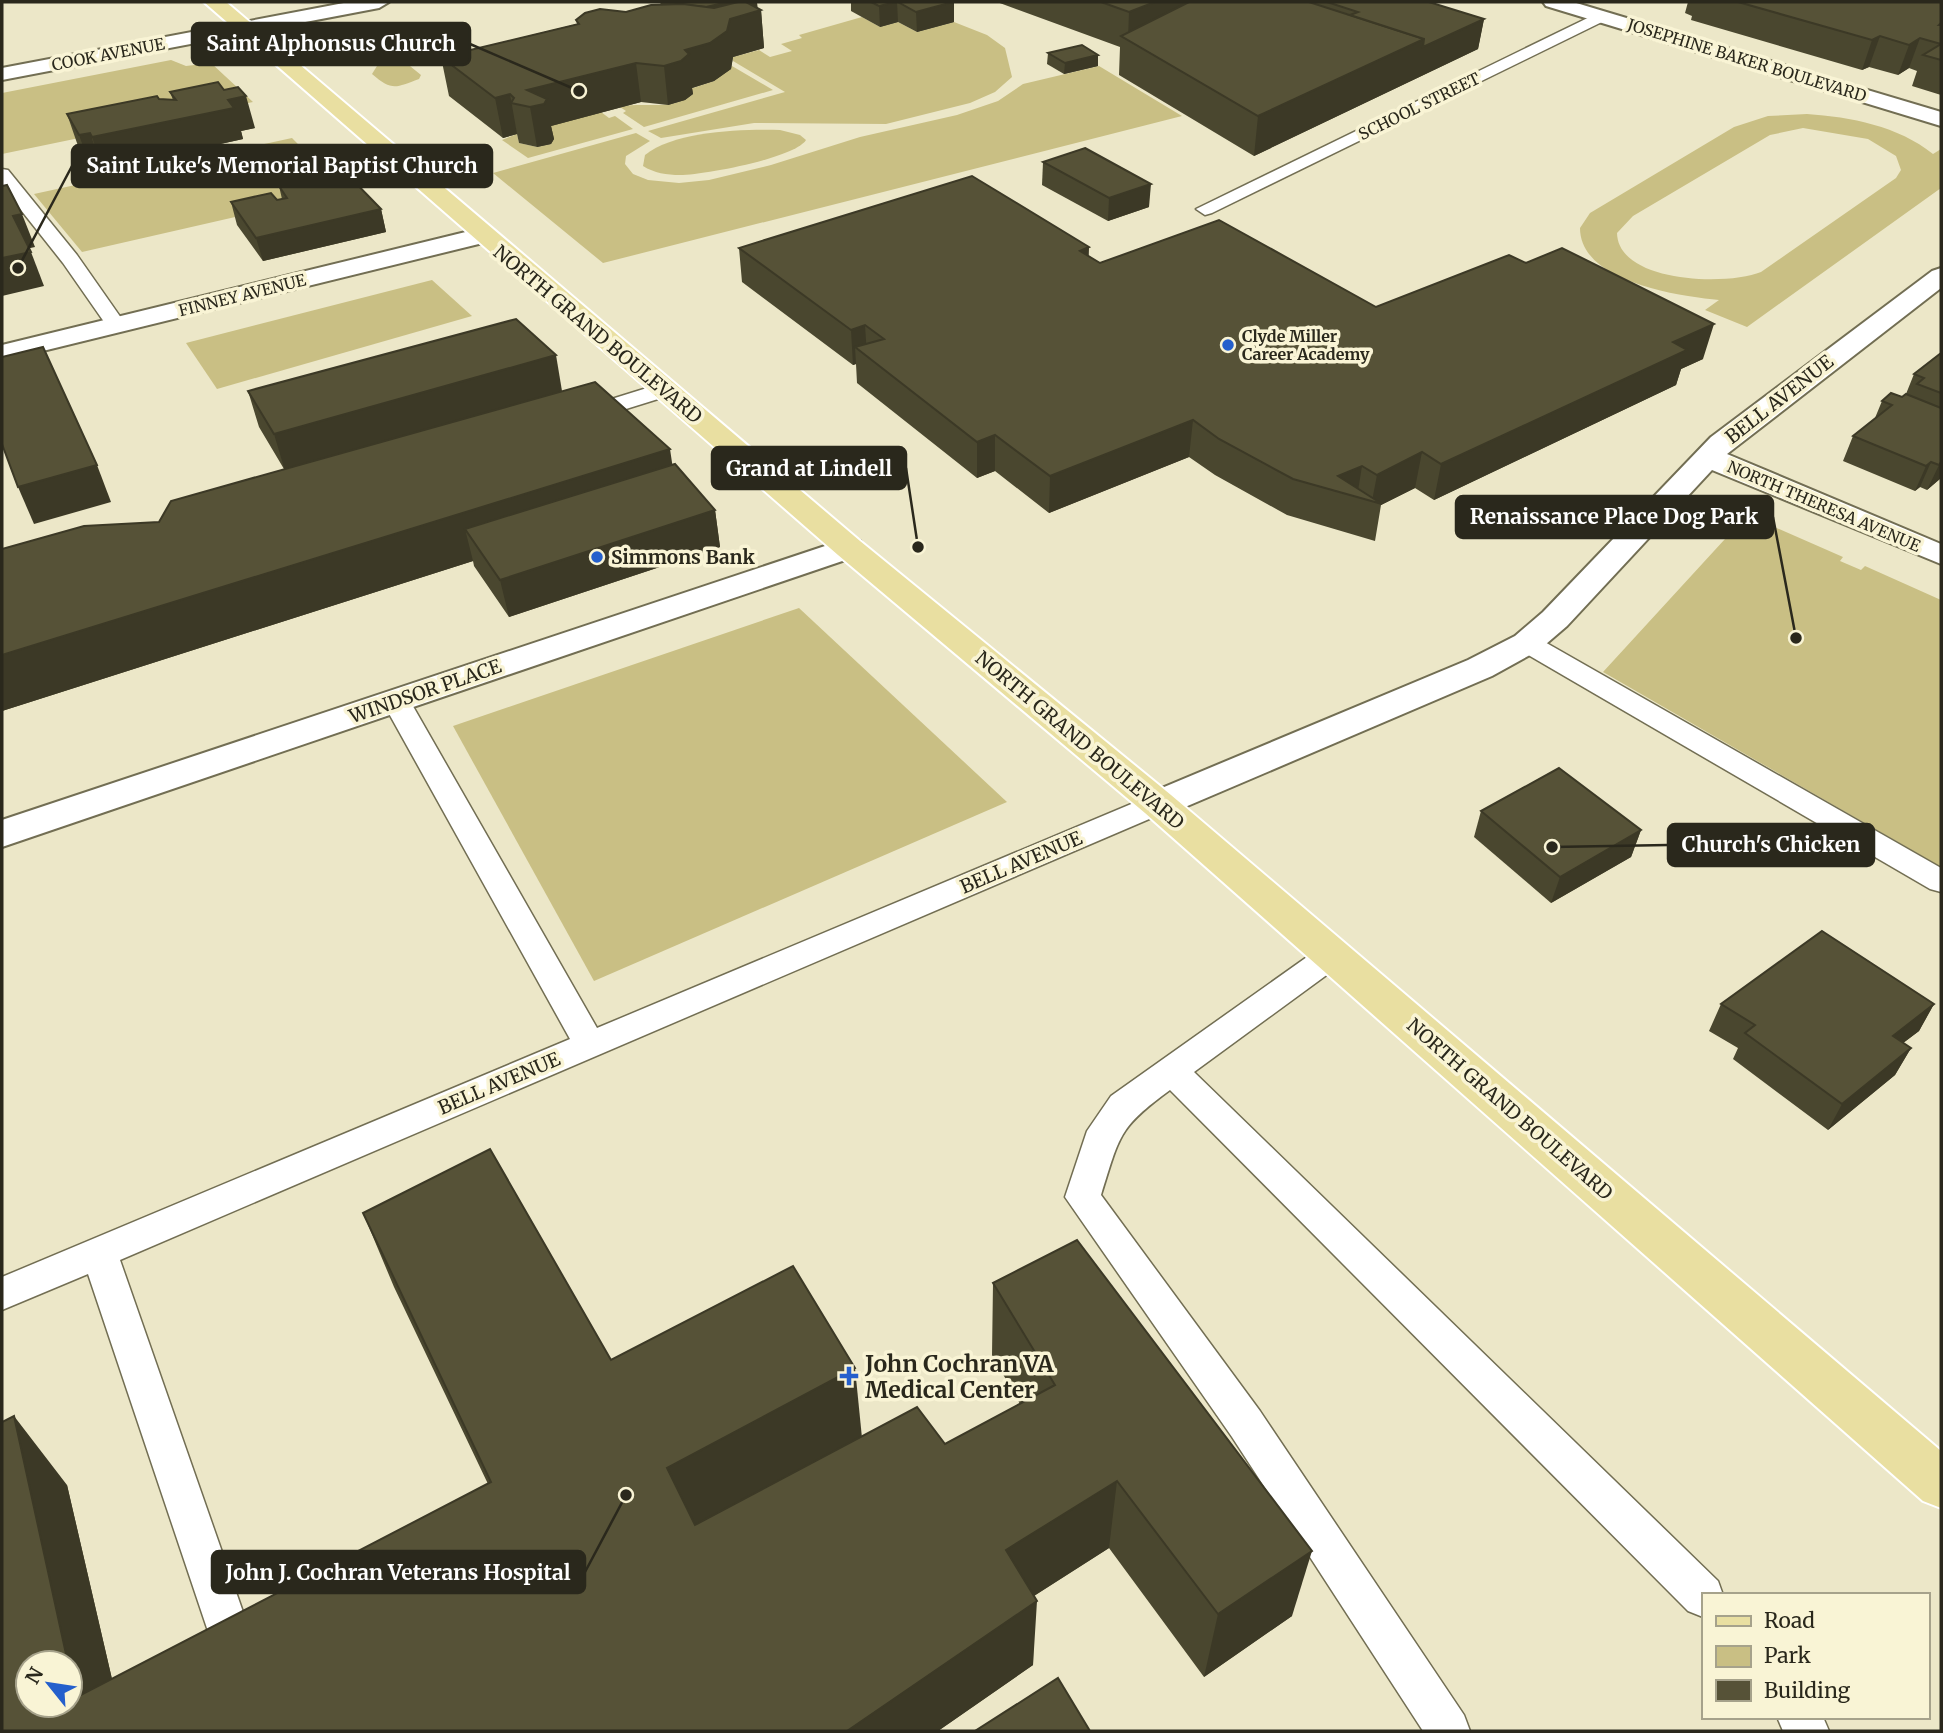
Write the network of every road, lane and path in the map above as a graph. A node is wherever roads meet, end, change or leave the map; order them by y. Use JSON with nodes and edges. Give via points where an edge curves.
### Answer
{"nodes":[{"id":1,"x":214,"y":2,"type":"edge"},
{"id":2,"x":379,"y":2,"type":"edge"},
{"id":3,"x":1553,"y":2,"type":"edge"},
{"id":4,"x":1632,"y":2,"type":"edge"},
{"id":5,"x":1602,"y":16,"type":"junction"},
{"id":6,"x":243,"y":27,"type":"junction"},
{"id":7,"x":2,"y":74,"type":"edge"},
{"id":8,"x":1941,"y":119,"type":"edge"},
{"id":9,"x":2,"y":174,"type":"edge"},
{"id":10,"x":9,"y":196,"type":"edge"},
{"id":11,"x":1205,"y":209,"type":"dead end"},
{"id":12,"x":482,"y":236,"type":"junction"},
{"id":13,"x":1941,"y":276,"type":"edge"},
{"id":14,"x":116,"y":325,"type":"junction"},
{"id":15,"x":2,"y":353,"type":"edge"},
{"id":16,"x":663,"y":390,"type":"junction"},
{"id":17,"x":559,"y":422,"type":"edge"},
{"id":18,"x":1707,"y":457,"type":"junction"},
{"id":19,"x":849,"y":548,"type":"junction"},
{"id":20,"x":1941,"y":555,"type":"edge"},
{"id":21,"x":1527,"y":643,"type":"junction"},
{"id":22,"x":396,"y":701,"type":"junction"},
{"id":23,"x":1158,"y":804,"type":"junction"},
{"id":24,"x":2,"y":834,"type":"edge"},
{"id":25,"x":1941,"y":881,"type":"edge"},
{"id":26,"x":1332,"y":955,"type":"junction"},
{"id":27,"x":590,"y":1045,"type":"junction"},
{"id":28,"x":1173,"y":1072,"type":"junction"},
{"id":29,"x":99,"y":1253,"type":"junction"},
{"id":30,"x":2,"y":1294,"type":"edge"},
{"id":31,"x":1941,"y":1484,"type":"edge"},
{"id":32,"x":1702,"y":1595,"type":"edge"},
{"id":33,"x":236,"y":1652,"type":"edge"},
{"id":34,"x":1448,"y":1731,"type":"edge"}],
"edges":[{"from":1,"to":6,"type":"main road","name":"NORTH GRAND BOULEVARD"},
{"from":2,"to":6,"type":"street","name":"COOK AVENUE"},
{"from":3,"to":5,"type":"street","name":"JOSEPHINE BAKER BOULEVARD"},
{"from":4,"to":5,"type":"street","name":"SCHOOL STREET"},
{"from":5,"to":8,"type":"street","name":"JOSEPHINE BAKER BOULEVARD"},
{"from":5,"to":11,"type":"lane","name":"SCHOOL STREET"},
{"from":6,"to":7,"type":"street","name":"COOK AVENUE"},
{"from":6,"to":12,"type":"main road","name":"NORTH GRAND BOULEVARD"},
{"from":9,"to":10,"type":"lane"},
{"from":10,"to":14,"type":"lane","via":[[70,258]]},
{"from":12,"to":14,"type":"street","name":"FINNEY AVENUE"},
{"from":12,"to":16,"type":"main road","name":"NORTH GRAND BOULEVARD"},
{"from":13,"to":18,"type":"street","name":"BELL AVENUE","via":[[1736,430]]},
{"from":14,"to":15,"type":"street","name":"FINNEY AVENUE"},
{"from":16,"to":17,"type":"lane"},
{"from":16,"to":19,"type":"main road","name":"NORTH GRAND BOULEVARD"},
{"from":18,"to":20,"type":"street","name":"NORTH THERESA AVENUE"},
{"from":18,"to":21,"type":"street","name":"BELL AVENUE","via":[[1555,620]]},
{"from":19,"to":22,"type":"street","name":"WINDSOR PLACE"},
{"from":19,"to":23,"type":"main road","name":"NORTH GRAND BOULEVARD"},
{"from":21,"to":23,"type":"street","name":"BELL AVENUE","via":[[1480,668]]},
{"from":21,"to":25,"type":"lane"},
{"from":22,"to":24,"type":"street","name":"WINDSOR PLACE"},
{"from":22,"to":27,"type":"lane"},
{"from":23,"to":26,"type":"main road","name":"NORTH GRAND BOULEVARD"},
{"from":23,"to":27,"type":"lane","name":"BELL AVENUE"},
{"from":26,"to":28,"type":"lane"},
{"from":26,"to":31,"type":"main road","name":"NORTH GRAND BOULEVARD"},
{"from":27,"to":29,"type":"lane","name":"BELL AVENUE"},
{"from":28,"to":32,"type":"lane"},
{"from":28,"to":34,"type":"lane","via":[[1123,1106],[1104,1131],[1083,1197],[1246,1424]]},
{"from":29,"to":30,"type":"lane","name":"BELL AVENUE"},
{"from":29,"to":33,"type":"lane"}]}
